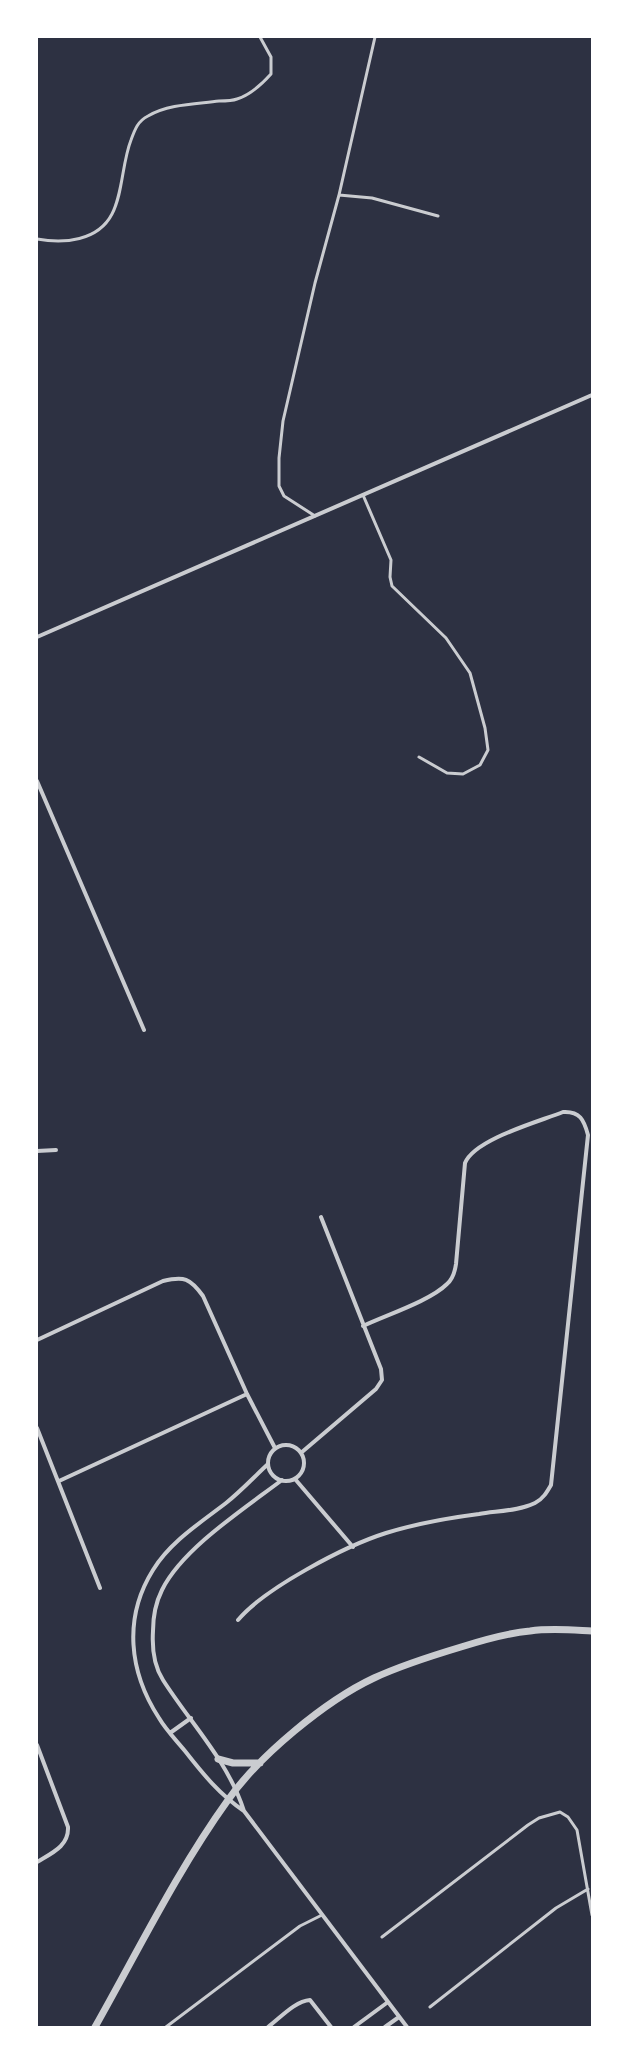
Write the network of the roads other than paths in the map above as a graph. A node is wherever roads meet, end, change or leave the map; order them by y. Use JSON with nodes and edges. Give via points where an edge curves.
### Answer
{"nodes":[{"id":1,"x":260,"y":37,"type":"edge"},
{"id":2,"x":375,"y":37,"type":"edge"},
{"id":3,"x":339,"y":195,"type":"junction"},
{"id":4,"x":438,"y":216,"type":"dead end"},
{"id":5,"x":37,"y":239,"type":"edge"},
{"id":6,"x":592,"y":395,"type":"edge"},
{"id":7,"x":363,"y":495,"type":"junction"},
{"id":8,"x":315,"y":516,"type":"junction"},
{"id":9,"x":37,"y":637,"type":"edge"},
{"id":10,"x":419,"y":757,"type":"dead end"},
{"id":11,"x":37,"y":781,"type":"edge"},
{"id":12,"x":144,"y":1030,"type":"dead end"},
{"id":13,"x":56,"y":1150,"type":"dead end"},
{"id":14,"x":37,"y":1151,"type":"edge"},
{"id":15,"x":321,"y":1217,"type":"dead end"},
{"id":16,"x":363,"y":1326,"type":"junction"},
{"id":17,"x":37,"y":1340,"type":"edge"},
{"id":18,"x":247,"y":1394,"type":"junction"},
{"id":19,"x":37,"y":1428,"type":"edge"},
{"id":20,"x":275,"y":1448,"type":"junction"},
{"id":21,"x":302,"y":1452,"type":"junction"},
{"id":22,"x":268,"y":1464,"type":"junction"},
{"id":23,"x":295,"y":1479,"type":"junction"},
{"id":24,"x":282,"y":1480,"type":"junction"},
{"id":25,"x":59,"y":1481,"type":"junction"},
{"id":26,"x":353,"y":1547,"type":"junction"},
{"id":27,"x":100,"y":1588,"type":"dead end"},
{"id":28,"x":238,"y":1620,"type":"dead end"},
{"id":29,"x":592,"y":1631,"type":"edge"},
{"id":30,"x":191,"y":1718,"type":"junction"},
{"id":31,"x":170,"y":1733,"type":"junction"},
{"id":32,"x":37,"y":1745,"type":"edge"},
{"id":33,"x":218,"y":1759,"type":"junction"},
{"id":34,"x":260,"y":1763,"type":"junction"},
{"id":35,"x":237,"y":1789,"type":"junction"},
{"id":36,"x":228,"y":1800,"type":"junction"},
{"id":37,"x":244,"y":1811,"type":"junction"},
{"id":38,"x":37,"y":1862,"type":"edge"},
{"id":39,"x":588,"y":1889,"type":"junction"},
{"id":40,"x":322,"y":1915,"type":"junction"},
{"id":41,"x":592,"y":1916,"type":"edge"},
{"id":42,"x":382,"y":1937,"type":"dead end"},
{"id":43,"x":388,"y":2002,"type":"junction"},
{"id":44,"x":430,"y":2007,"type":"dead end"},
{"id":45,"x":399,"y":2016,"type":"junction"},
{"id":46,"x":95,"y":2027,"type":"edge"},
{"id":47,"x":166,"y":2027,"type":"edge"},
{"id":48,"x":268,"y":2027,"type":"edge"},
{"id":49,"x":332,"y":2027,"type":"edge"},
{"id":50,"x":354,"y":2027,"type":"edge"},
{"id":51,"x":385,"y":2027,"type":"edge"},
{"id":52,"x":407,"y":2027,"type":"edge"}],
"edges":[{"from":1,"to":5,"type":"lane","via":[[272,57],[271,74],[259,87],[237,99],[166,108],[146,116],[136,127],[123,167],[118,198],[112,214],[103,226],[88,236],[74,240]]},
{"from":2,"to":3,"type":"lane"},
{"from":3,"to":4,"type":"lane","via":[[372,198]]},
{"from":3,"to":8,"type":"lane","via":[[315,283],[283,421],[279,458],[280,486],[284,496]]},
{"from":6,"to":7,"type":"street"},
{"from":7,"to":8,"type":"street"},
{"from":7,"to":10,"type":"lane","via":[[391,560],[392,586],[446,638],[470,673],[485,728],[488,750],[480,765],[463,774],[447,773]]},
{"from":8,"to":9,"type":"street"},
{"from":11,"to":12,"type":"street"},
{"from":13,"to":14,"type":"street"},
{"from":15,"to":16,"type":"street"},
{"from":16,"to":21,"type":"street","via":[[381,1369],[380,1386]]},
{"from":16,"to":26,"type":"street","via":[[434,1294],[452,1277],[456,1264],[465,1163],[472,1151],[485,1142],[563,1112],[578,1114],[585,1122],[588,1135],[551,1484],[544,1495],[533,1504],[386,1533]]},
{"from":17,"to":18,"type":"street","via":[[163,1282],[178,1278],[188,1280],[195,1284],[203,1296]]},
{"from":18,"to":20,"type":"street"},
{"from":18,"to":25,"type":"street"},
{"from":19,"to":25,"type":"street"},
{"from":20,"to":21,"type":"street","via":[[286,1444]]},
{"from":20,"to":22,"type":"street","via":[[268,1458]]},
{"from":21,"to":23,"type":"street","via":[[305,1464]]},
{"from":22,"to":24,"type":"street","via":[[273,1475]]},
{"from":22,"to":31,"type":"street","via":[[169,1550],[153,1570],[139,1598],[133,1624],[134,1660],[142,1687]]},
{"from":23,"to":24,"type":"street"},
{"from":23,"to":26,"type":"street"},
{"from":24,"to":30,"type":"street","via":[[190,1552],[174,1569],[161,1590],[154,1617],[152,1641],[155,1661],[163,1679]]},
{"from":25,"to":27,"type":"street"},
{"from":26,"to":28,"type":"street","via":[[328,1558],[262,1598],[249,1607]]},
{"from":29,"to":34,"type":"street","via":[[530,1631],[480,1641],[419,1660],[373,1679],[321,1710]]},
{"from":30,"to":31,"type":"street"},
{"from":30,"to":33,"type":"street"},
{"from":31,"to":36,"type":"street","via":[[208,1780]]},
{"from":32,"to":38,"type":"street","via":[[68,1827],[64,1843]]},
{"from":33,"to":34,"type":"street","via":[[233,1763]]},
{"from":33,"to":35,"type":"street"},
{"from":34,"to":35,"type":"street"},
{"from":35,"to":36,"type":"street"},
{"from":35,"to":37,"type":"street"},
{"from":36,"to":37,"type":"street"},
{"from":36,"to":46,"type":"street","via":[[187,1864]]},
{"from":37,"to":40,"type":"street"},
{"from":39,"to":41,"type":"lane"},
{"from":39,"to":42,"type":"lane","via":[[581,1846],[573,1822],[560,1812],[550,1814],[528,1825]]},
{"from":39,"to":44,"type":"lane","via":[[556,1908]]},
{"from":40,"to":43,"type":"street"},
{"from":40,"to":47,"type":"lane","via":[[300,1926]]},
{"from":43,"to":45,"type":"street"},
{"from":43,"to":50,"type":"street"},
{"from":45,"to":51,"type":"street"},
{"from":45,"to":52,"type":"street"},
{"from":48,"to":49,"type":"street","via":[[297,2005],[310,2000]]}]}
